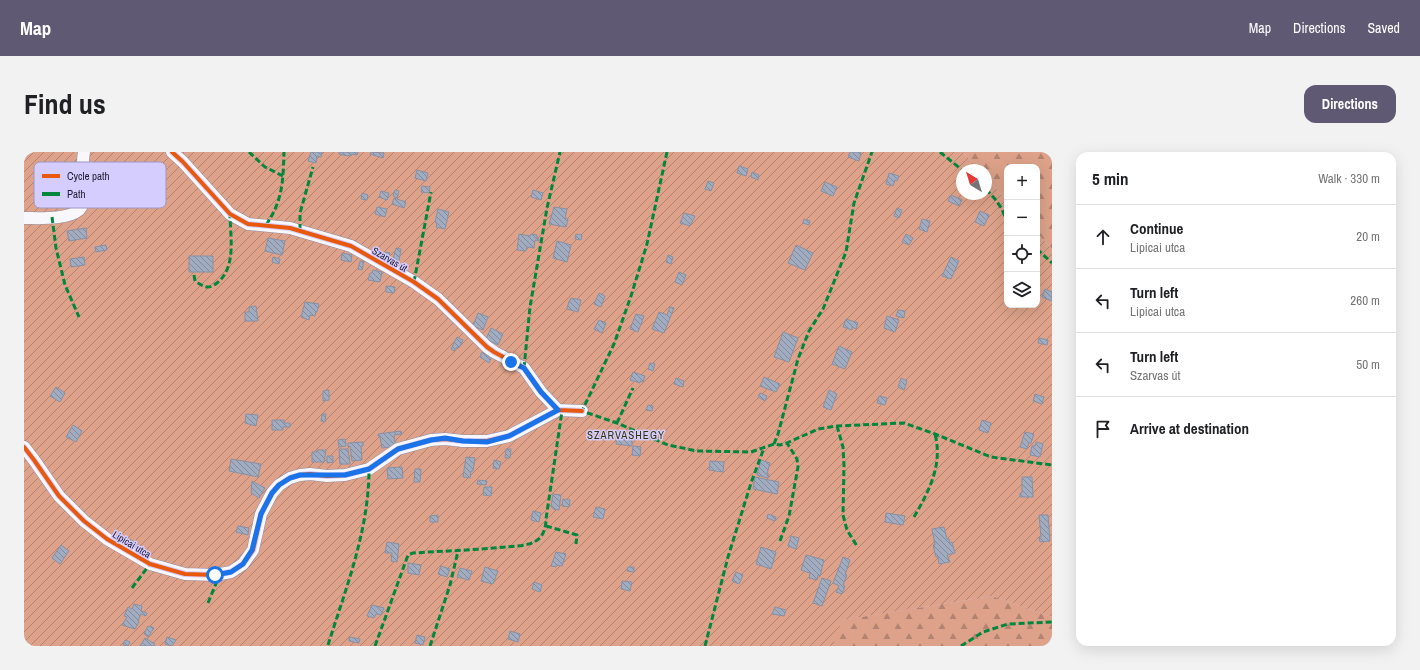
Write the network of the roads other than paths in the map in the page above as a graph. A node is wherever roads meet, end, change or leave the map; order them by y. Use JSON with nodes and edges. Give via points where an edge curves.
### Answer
{"nodes":[{"id":1,"x":84,"y":152,"type":"edge"},
{"id":2,"x":172,"y":152,"type":"edge"},
{"id":3,"x":82,"y":162,"type":"edge"},
{"id":4,"x":81,"y":208,"type":"edge"},
{"id":5,"x":24,"y":218,"type":"edge"},
{"id":6,"x":558,"y":410,"type":"junction"},
{"id":7,"x":582,"y":411,"type":"dead end"},
{"id":8,"x":24,"y":447,"type":"edge"}],
"edges":[{"from":1,"to":3,"type":"street"},
{"from":2,"to":6,"type":"street","name":"Szarvas út","via":[[230,214],[248,224],[290,228],[351,246],[414,282],[438,299],[490,350],[524,368]]},
{"from":4,"to":5,"type":"street","via":[[70,216]]},
{"from":6,"to":7,"type":"street"},
{"from":6,"to":8,"type":"street","name":"Lipicai utca","via":[[509,436],[487,442],[445,438],[431,440],[398,449],[369,469],[345,475],[300,475],[290,478],[272,493],[261,514],[252,550],[243,564],[231,572],[215,575],[185,574],[150,564],[107,539],[84,522],[59,496]]}]}
